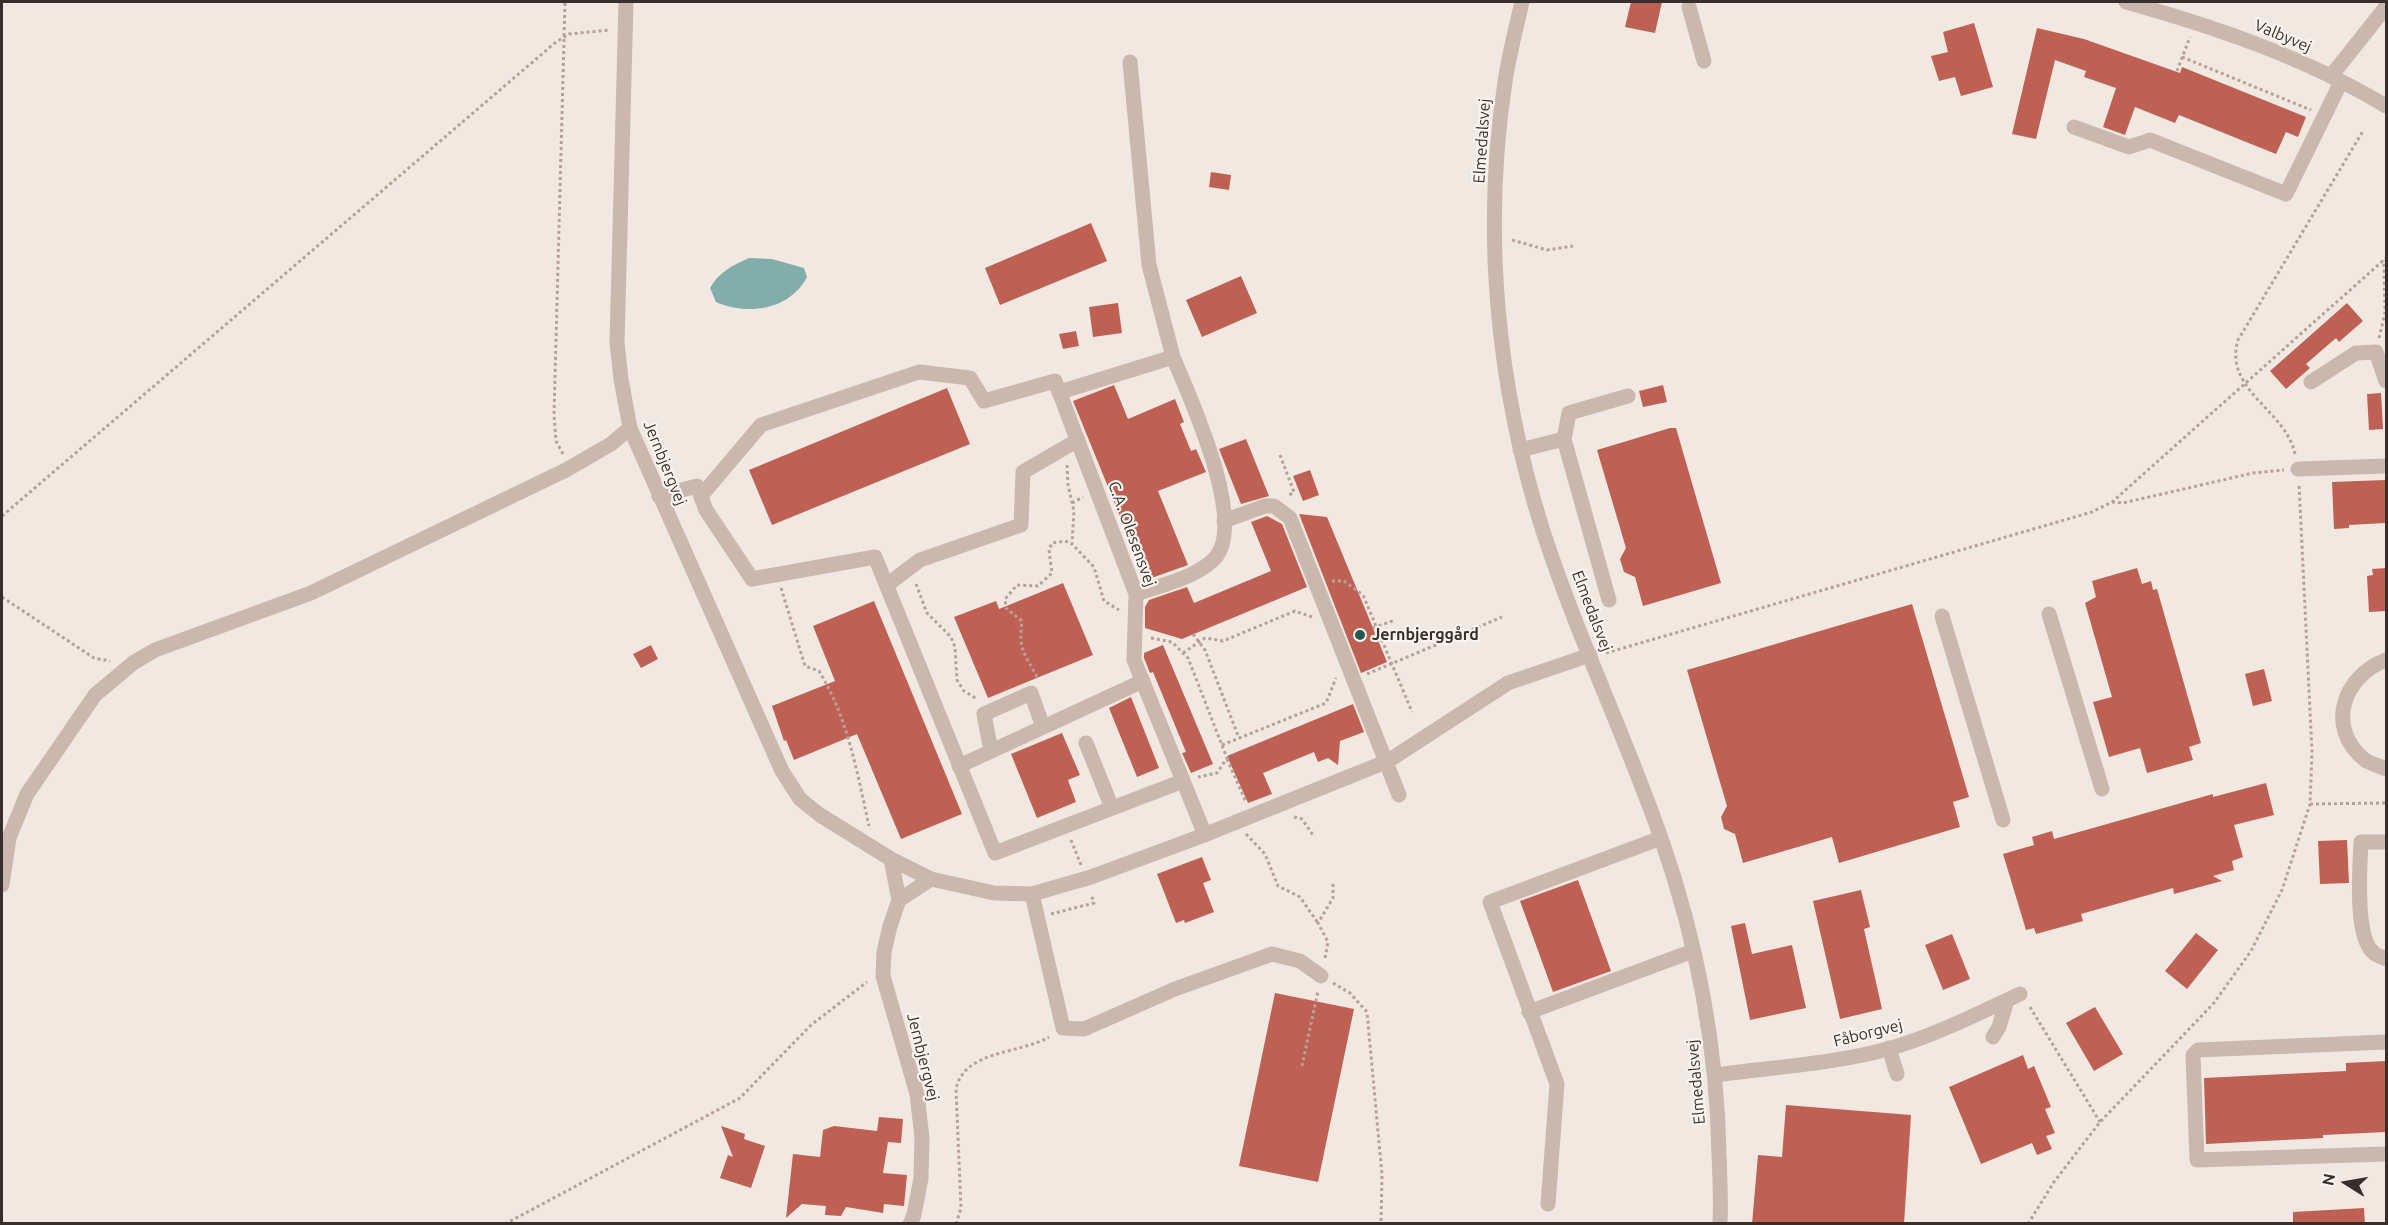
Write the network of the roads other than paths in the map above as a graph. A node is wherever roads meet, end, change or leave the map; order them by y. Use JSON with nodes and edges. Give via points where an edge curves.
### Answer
{"nodes":[{"id":1,"x":626,"y":2,"type":"edge"},
{"id":2,"x":1522,"y":2,"type":"edge"},
{"id":3,"x":2126,"y":2,"type":"edge"},
{"id":4,"x":1689,"y":7,"type":"dead end"},
{"id":5,"x":2386,"y":7,"type":"edge"},
{"id":6,"x":1704,"y":60,"type":"dead end"},
{"id":7,"x":1130,"y":62,"type":"dead end"},
{"id":8,"x":2336,"y":79,"type":"junction"},
{"id":9,"x":2386,"y":106,"type":"edge"},
{"id":10,"x":2074,"y":127,"type":"dead end"},
{"id":11,"x":1173,"y":357,"type":"junction"},
{"id":12,"x":2386,"y":381,"type":"edge"},
{"id":13,"x":2311,"y":382,"type":"dead end"},
{"id":14,"x":1058,"y":387,"type":"junction"},
{"id":15,"x":1628,"y":396,"type":"dead end"},
{"id":16,"x":630,"y":428,"type":"junction"},
{"id":17,"x":1564,"y":439,"type":"junction"},
{"id":18,"x":1078,"y":440,"type":"junction"},
{"id":19,"x":1520,"y":450,"type":"junction"},
{"id":20,"x":2386,"y":466,"type":"edge"},
{"id":21,"x":2298,"y":469,"type":"road end"},
{"id":22,"x":658,"y":496,"type":"junction"},
{"id":23,"x":701,"y":496,"type":"junction"},
{"id":24,"x":1224,"y":520,"type":"junction"},
{"id":25,"x":887,"y":585,"type":"junction"},
{"id":26,"x":1136,"y":594,"type":"junction"},
{"id":27,"x":1610,"y":600,"type":"dead end"},
{"id":28,"x":2049,"y":614,"type":"dead end"},
{"id":29,"x":1942,"y":616,"type":"dead end"},
{"id":30,"x":1590,"y":655,"type":"junction"},
{"id":31,"x":2386,"y":660,"type":"edge"},
{"id":32,"x":1143,"y":681,"type":"junction"},
{"id":33,"x":1043,"y":727,"type":"junction"},
{"id":34,"x":1086,"y":743,"type":"dead end"},
{"id":35,"x":991,"y":751,"type":"junction"},
{"id":36,"x":1388,"y":761,"type":"junction"},
{"id":37,"x":959,"y":766,"type":"junction"},
{"id":38,"x":2386,"y":769,"type":"edge"},
{"id":39,"x":1183,"y":781,"type":"junction"},
{"id":40,"x":2102,"y":789,"type":"dead end"},
{"id":41,"x":1399,"y":795,"type":"dead end"},
{"id":42,"x":1112,"y":808,"type":"junction"},
{"id":43,"x":2003,"y":820,"type":"dead end"},
{"id":44,"x":1205,"y":835,"type":"junction"},
{"id":45,"x":1661,"y":838,"type":"junction"},
{"id":46,"x":2386,"y":842,"type":"edge"},
{"id":47,"x":891,"y":859,"type":"junction"},
{"id":48,"x":931,"y":879,"type":"junction"},
{"id":49,"x":2,"y":885,"type":"edge"},
{"id":50,"x":1032,"y":894,"type":"junction"},
{"id":51,"x":899,"y":900,"type":"junction"},
{"id":52,"x":1694,"y":951,"type":"junction"},
{"id":53,"x":2386,"y":959,"type":"edge"},
{"id":54,"x":1322,"y":976,"type":"road end"},
{"id":55,"x":1529,"y":1012,"type":"junction"},
{"id":56,"x":1993,"y":1037,"type":"dead end"},
{"id":57,"x":2386,"y":1042,"type":"edge"},
{"id":58,"x":1888,"y":1048,"type":"junction"},
{"id":59,"x":1897,"y":1074,"type":"dead end"},
{"id":60,"x":1716,"y":1075,"type":"junction"},
{"id":61,"x":2386,"y":1154,"type":"edge"},
{"id":62,"x":1548,"y":1204,"type":"dead end"},
{"id":63,"x":910,"y":1224,"type":"edge"},
{"id":64,"x":1719,"y":1224,"type":"edge"}],
"edges":[{"from":1,"to":16,"type":"street","name":"Jernbjergvej","via":[[617,343]]},
{"from":2,"to":19,"type":"street","name":"Elmedalsvej","via":[[1505,81],[1495,236],[1503,366]]},
{"from":3,"to":8,"type":"street","name":"Valbyvej","via":[[2251,42]]},
{"from":4,"to":6,"type":"street"},
{"from":5,"to":8,"type":"street"},
{"from":7,"to":11,"type":"street","via":[[1149,265]]},
{"from":8,"to":9,"type":"street","name":"Valbyvej"},
{"from":8,"to":10,"type":"street","via":[[2325,115],[2286,194],[2150,141],[2129,147]]},
{"from":11,"to":14,"type":"street"},
{"from":11,"to":24,"type":"street","via":[[1215,464]]},
{"from":12,"to":13,"type":"street","via":[[2376,352],[2356,353]]},
{"from":14,"to":18,"type":"street","name":"C.A. Olesensvej"},
{"from":14,"to":23,"type":"street","via":[[984,401],[970,378],[919,372],[761,426]]},
{"from":15,"to":17,"type":"street","via":[[1569,413]]},
{"from":16,"to":22,"type":"street","name":"Jernbjergvej"},
{"from":16,"to":49,"type":"street","via":[[570,468],[311,592],[155,650],[133,663],[95,695],[27,794],[9,838]]},
{"from":17,"to":19,"type":"street"},
{"from":17,"to":27,"type":"street"},
{"from":18,"to":25,"type":"street","via":[[1023,472],[1021,525],[920,560]]},
{"from":18,"to":26,"type":"street","name":"C.A. Olesensvej"},
{"from":19,"to":30,"type":"street","name":"Elmedalsvej","via":[[1544,532]]},
{"from":20,"to":21,"type":"street"},
{"from":22,"to":23,"type":"street","via":[[698,486]]},
{"from":22,"to":47,"type":"street","name":"Jernbjergvej","via":[[782,771],[800,799],[819,815]]},
{"from":23,"to":25,"type":"street","via":[[706,510],[752,579],[875,557]]},
{"from":24,"to":26,"type":"street","via":[[1222,546],[1214,560],[1194,573]]},
{"from":24,"to":36,"type":"street","via":[[1265,506],[1274,506],[1290,518]]},
{"from":25,"to":37,"type":"street"},
{"from":26,"to":32,"type":"street","name":"C.A. Olesensvej","via":[[1134,660]]},
{"from":28,"to":40,"type":"street"},
{"from":29,"to":43,"type":"street"},
{"from":30,"to":36,"type":"street","via":[[1508,683]]},
{"from":30,"to":45,"type":"street","name":"Elmedalsvej"},
{"from":31,"to":38,"type":"street","via":[[2360,674],[2345,697],[2342,721],[2351,744],[2366,760]]},
{"from":32,"to":33,"type":"street"},
{"from":32,"to":39,"type":"street","name":"C.A. Olesensvej"},
{"from":33,"to":35,"type":"street"},
{"from":33,"to":35,"type":"street","via":[[1031,693],[984,714]]},
{"from":34,"to":42,"type":"street"},
{"from":35,"to":37,"type":"street"},
{"from":36,"to":41,"type":"street"},
{"from":36,"to":44,"type":"street"},
{"from":37,"to":42,"type":"street","via":[[995,854]]},
{"from":39,"to":42,"type":"street"},
{"from":39,"to":44,"type":"street","name":"C.A. Olesensvej"},
{"from":44,"to":50,"type":"street"},
{"from":45,"to":52,"type":"street","name":"Elmedalsvej"},
{"from":45,"to":55,"type":"street","via":[[1490,902]]},
{"from":46,"to":53,"type":"street","via":[[2361,842],[2360,895],[2363,935],[2372,952]]},
{"from":47,"to":48,"type":"street","name":"Jernbjergvej"},
{"from":47,"to":51,"type":"street","name":"Jernbjergvej"},
{"from":48,"to":50,"type":"street","via":[[994,893]]},
{"from":48,"to":51,"type":"street"},
{"from":50,"to":54,"type":"street","via":[[1064,1028],[1084,1029],[1175,989],[1272,954],[1300,961]]},
{"from":51,"to":63,"type":"street","name":"Jernbjergvej","via":[[890,926],[883,976],[917,1094],[922,1138],[921,1178]]},
{"from":52,"to":55,"type":"street"},
{"from":52,"to":60,"type":"street","name":"Elmedalsvej"},
{"from":55,"to":62,"type":"street","via":[[1557,1084]]},
{"from":56,"to":58,"type":"street","name":"Fåborgvej","via":[[2013,997],[1942,1030]]},
{"from":57,"to":61,"type":"street","via":[[2198,1050],[2193,1055],[2197,1160]]},
{"from":58,"to":59,"type":"street"},
{"from":58,"to":60,"type":"street","name":"Fåborgvej","via":[[1833,1060]]},
{"from":60,"to":64,"type":"street","name":"Elmedalsvej"}]}
